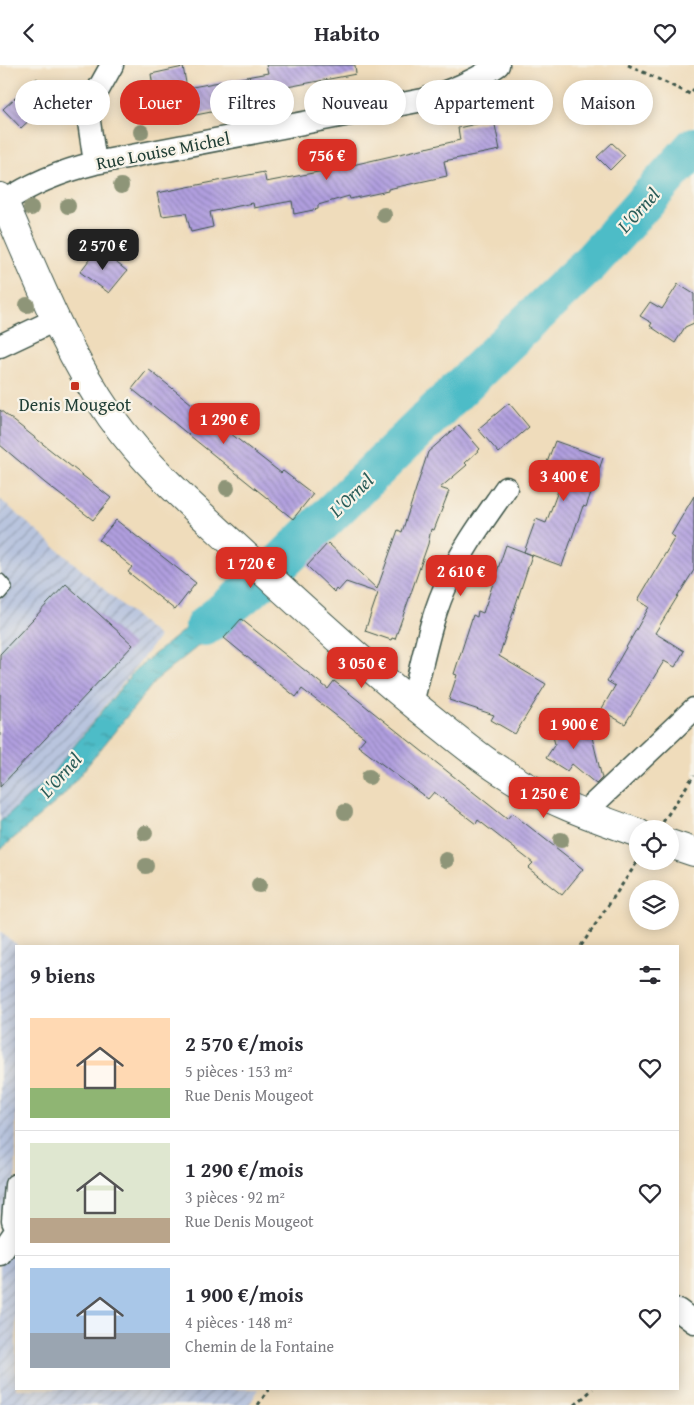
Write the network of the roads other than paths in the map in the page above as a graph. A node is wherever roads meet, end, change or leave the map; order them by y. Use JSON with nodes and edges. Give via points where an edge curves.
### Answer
{"nodes":[{"id":1,"x":112,"y":65,"type":"edge"},
{"id":2,"x":498,"y":65,"type":"edge"},
{"id":3,"x":95,"y":163,"type":"junction"},
{"id":4,"x":2,"y":200,"type":"edge"},
{"id":5,"x":55,"y":320,"type":"junction"},
{"id":6,"x":0,"y":346,"type":"edge"},
{"id":7,"x":506,"y":488,"type":"dead end"},
{"id":8,"x":0,"y":580,"type":"edge"},
{"id":9,"x":0,"y":594,"type":"edge"},
{"id":10,"x":412,"y":703,"type":"junction"},
{"id":11,"x":694,"y":709,"type":"edge"},
{"id":12,"x":584,"y":813,"type":"junction"},
{"id":13,"x":629,"y":830,"type":"edge"},
{"id":14,"x":679,"y":848,"type":"edge"},
{"id":15,"x":694,"y":852,"type":"edge"},
{"id":16,"x":15,"y":1193,"type":"edge"},
{"id":17,"x":11,"y":1225,"type":"edge"},
{"id":18,"x":0,"y":1254,"type":"edge"},
{"id":19,"x":679,"y":1311,"type":"edge"},
{"id":20,"x":694,"y":1322,"type":"edge"}],
"edges":[{"from":1,"to":3,"type":"street","via":[[88,115]]},
{"from":2,"to":3,"type":"street","name":"Rue Louise Michel","via":[[455,90],[424,101]]},
{"from":3,"to":4,"type":"street","name":"Rue Louise Michel","via":[[47,178]]},
{"from":4,"to":5,"type":"street"},
{"from":5,"to":6,"type":"street"},
{"from":5,"to":10,"type":"street","via":[[110,416],[132,444],[278,586]]},
{"from":7,"to":10,"type":"street","via":[[448,579],[435,613]]},
{"from":8,"to":9,"type":"lane","via":[[6,587]]},
{"from":10,"to":12,"type":"street","via":[[508,776],[543,796]]},
{"from":11,"to":12,"type":"street"},
{"from":12,"to":13,"type":"street"},
{"from":14,"to":15,"type":"street"},
{"from":16,"to":17,"type":"street"},
{"from":17,"to":18,"type":"street"},
{"from":19,"to":20,"type":"street"}]}
